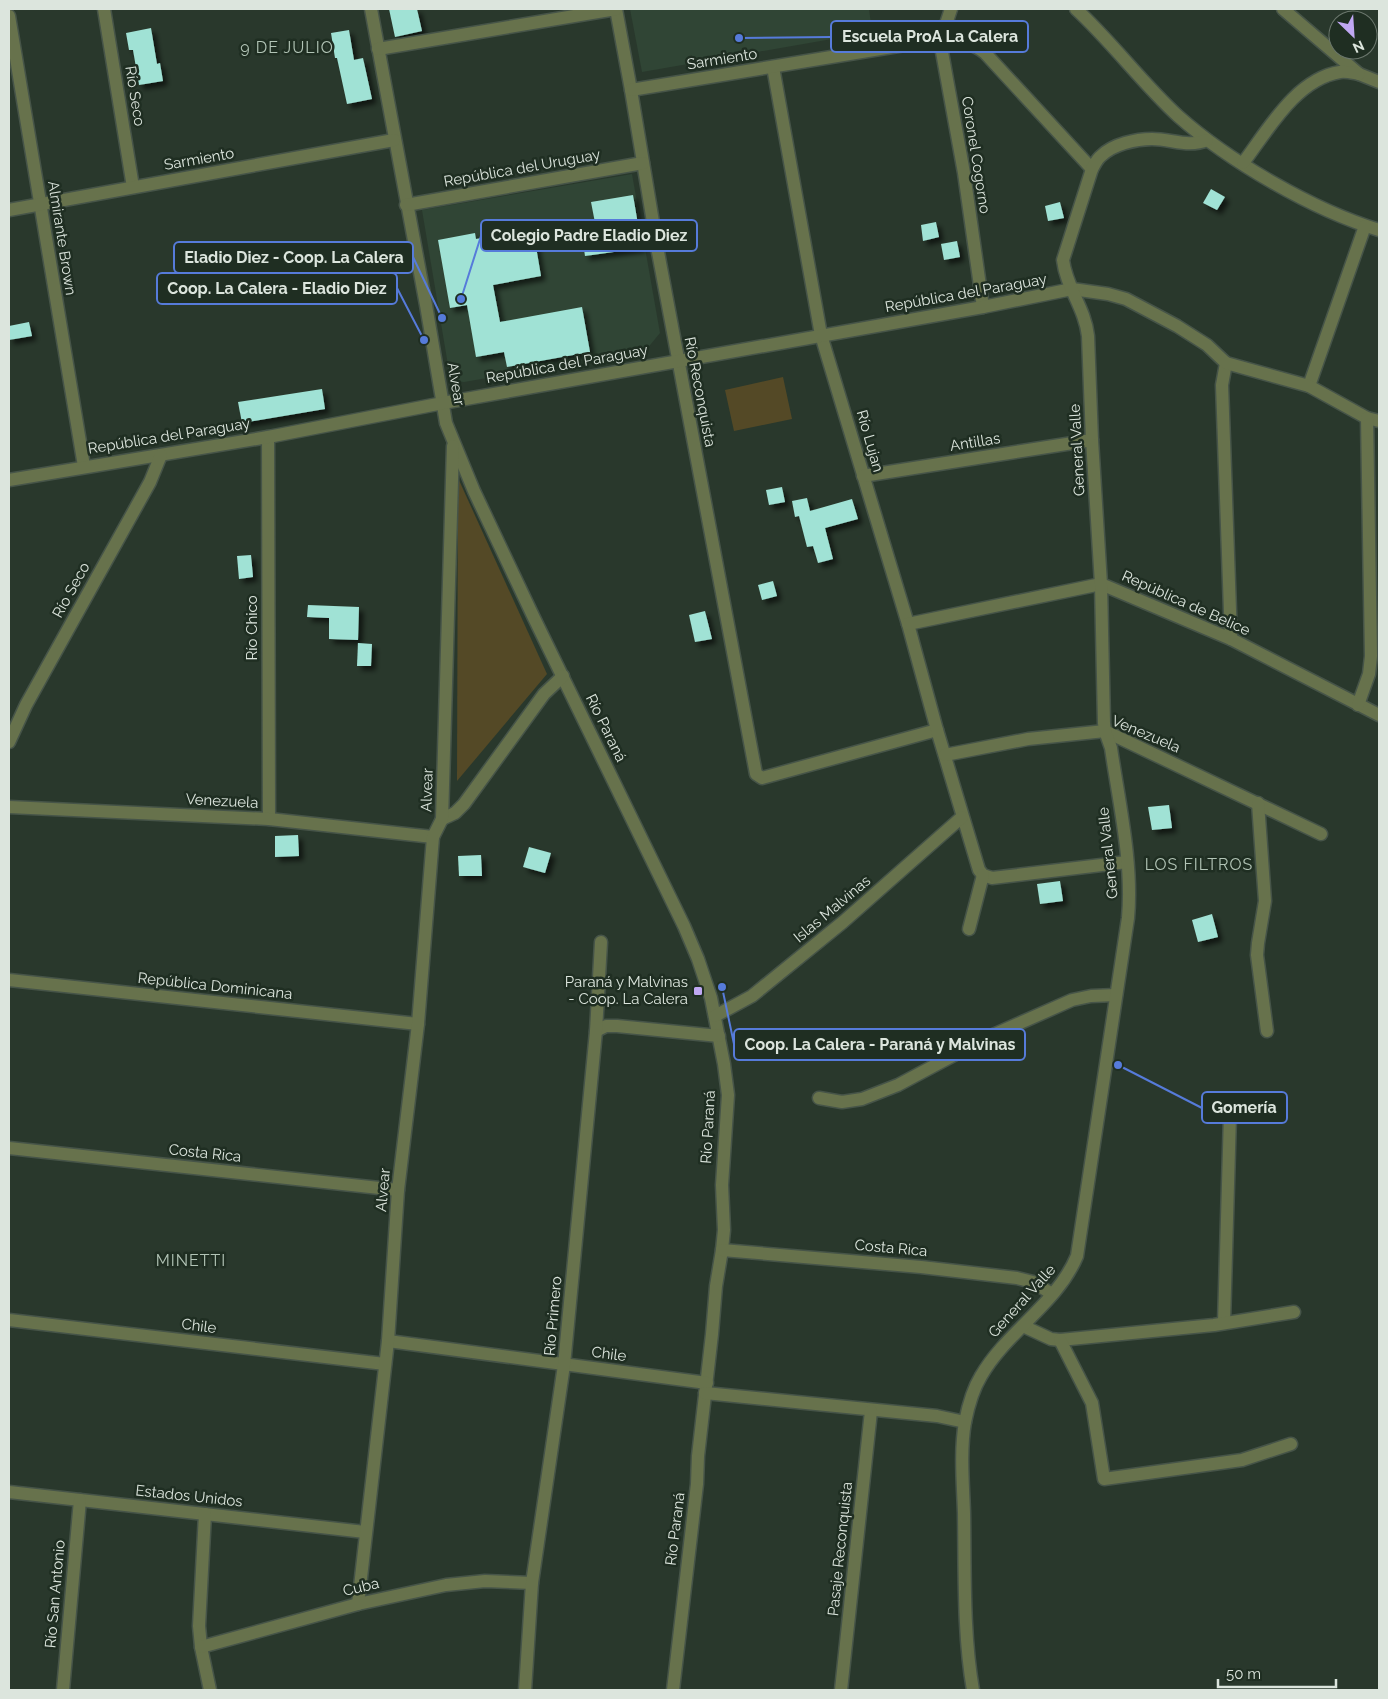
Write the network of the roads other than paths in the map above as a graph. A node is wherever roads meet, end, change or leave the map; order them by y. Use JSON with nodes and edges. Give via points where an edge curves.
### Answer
{"nodes":[{"id":1,"x":104,"y":9,"type":"edge"},
{"id":2,"x":370,"y":9,"type":"edge"},
{"id":3,"x":616,"y":9,"type":"edge"},
{"id":4,"x":951,"y":9,"type":"edge"},
{"id":5,"x":1076,"y":9,"type":"edge"},
{"id":6,"x":1283,"y":9,"type":"edge"},
{"id":7,"x":9,"y":16,"type":"edge"},
{"id":8,"x":941,"y":38,"type":"junction"},
{"id":9,"x":378,"y":49,"type":"junction"},
{"id":10,"x":773,"y":67,"type":"junction"},
{"id":11,"x":1359,"y":74,"type":"junction"},
{"id":12,"x":1379,"y":82,"type":"edge"},
{"id":13,"x":632,"y":90,"type":"junction"},
{"id":14,"x":394,"y":140,"type":"junction"},
{"id":15,"x":1207,"y":140,"type":"junction"},
{"id":16,"x":643,"y":163,"type":"junction"},
{"id":17,"x":1243,"y":163,"type":"junction"},
{"id":18,"x":1092,"y":169,"type":"junction"},
{"id":19,"x":133,"y":188,"type":"junction"},
{"id":20,"x":41,"y":204,"type":"junction"},
{"id":21,"x":406,"y":205,"type":"junction"},
{"id":22,"x":9,"y":210,"type":"edge"},
{"id":23,"x":1365,"y":226,"type":"junction"},
{"id":24,"x":1379,"y":230,"type":"edge"},
{"id":25,"x":1072,"y":289,"type":"junction"},
{"id":26,"x":983,"y":307,"type":"junction"},
{"id":27,"x":821,"y":335,"type":"junction"},
{"id":28,"x":678,"y":361,"type":"junction"},
{"id":29,"x":1226,"y":363,"type":"junction"},
{"id":30,"x":1309,"y":386,"type":"junction"},
{"id":31,"x":442,"y":403,"type":"junction"},
{"id":32,"x":1373,"y":420,"type":"edge"},
{"id":33,"x":268,"y":437,"type":"junction"},
{"id":34,"x":1092,"y":440,"type":"junction"},
{"id":35,"x":453,"y":441,"type":"junction"},
{"id":36,"x":161,"y":455,"type":"junction"},
{"id":37,"x":84,"y":466,"type":"junction"},
{"id":38,"x":863,"y":476,"type":"junction"},
{"id":39,"x":9,"y":480,"type":"edge"},
{"id":40,"x":1101,"y":584,"type":"junction"},
{"id":41,"x":908,"y":624,"type":"junction"},
{"id":42,"x":1231,"y":639,"type":"junction"},
{"id":43,"x":563,"y":676,"type":"junction"},
{"id":44,"x":1358,"y":704,"type":"junction"},
{"id":45,"x":1379,"y":715,"type":"edge"},
{"id":46,"x":937,"y":730,"type":"junction"},
{"id":47,"x":1106,"y":731,"type":"junction"},
{"id":48,"x":9,"y":742,"type":"edge"},
{"id":49,"x":945,"y":755,"type":"junction"},
{"id":50,"x":1258,"y":803,"type":"junction"},
{"id":51,"x":9,"y":807,"type":"edge"},
{"id":52,"x":962,"y":817,"type":"junction"},
{"id":53,"x":269,"y":819,"type":"junction"},
{"id":54,"x":442,"y":819,"type":"junction"},
{"id":55,"x":1321,"y":834,"type":"dead end"},
{"id":56,"x":433,"y":837,"type":"junction"},
{"id":57,"x":1127,"y":862,"type":"junction"},
{"id":58,"x":981,"y":873,"type":"junction"},
{"id":59,"x":969,"y":929,"type":"dead end"},
{"id":60,"x":601,"y":942,"type":"dead end"},
{"id":61,"x":9,"y":980,"type":"edge"},
{"id":62,"x":1116,"y":995,"type":"junction"},
{"id":63,"x":715,"y":1016,"type":"junction"},
{"id":64,"x":418,"y":1024,"type":"junction"},
{"id":65,"x":596,"y":1031,"type":"junction"},
{"id":66,"x":1267,"y":1031,"type":"dead end"},
{"id":67,"x":718,"y":1036,"type":"junction"},
{"id":68,"x":819,"y":1098,"type":"dead end"},
{"id":69,"x":1230,"y":1115,"type":"dead end"},
{"id":70,"x":9,"y":1148,"type":"edge"},
{"id":71,"x":398,"y":1190,"type":"junction"},
{"id":72,"x":722,"y":1250,"type":"junction"},
{"id":73,"x":1052,"y":1294,"type":"junction"},
{"id":74,"x":1294,"y":1312,"type":"dead end"},
{"id":75,"x":9,"y":1320,"type":"edge"},
{"id":76,"x":1224,"y":1323,"type":"junction"},
{"id":77,"x":1023,"y":1326,"type":"junction"},
{"id":78,"x":1060,"y":1340,"type":"junction"},
{"id":79,"x":388,"y":1341,"type":"junction"},
{"id":80,"x":385,"y":1364,"type":"junction"},
{"id":81,"x":564,"y":1365,"type":"junction"},
{"id":82,"x":706,"y":1388,"type":"junction"},
{"id":83,"x":871,"y":1411,"type":"junction"},
{"id":84,"x":965,"y":1422,"type":"junction"},
{"id":85,"x":1291,"y":1444,"type":"dead end"},
{"id":86,"x":9,"y":1492,"type":"edge"},
{"id":87,"x":80,"y":1500,"type":"junction"},
{"id":88,"x":205,"y":1514,"type":"junction"},
{"id":89,"x":365,"y":1532,"type":"junction"},
{"id":90,"x":532,"y":1582,"type":"junction"},
{"id":91,"x":358,"y":1604,"type":"junction"},
{"id":92,"x":201,"y":1647,"type":"junction"},
{"id":93,"x":63,"y":1690,"type":"edge"},
{"id":94,"x":210,"y":1690,"type":"edge"},
{"id":95,"x":525,"y":1690,"type":"edge"},
{"id":96,"x":672,"y":1690,"type":"edge"},
{"id":97,"x":841,"y":1690,"type":"edge"},
{"id":98,"x":973,"y":1690,"type":"edge"}],
"edges":[{"from":1,"to":19,"type":"street","name":"Río Seco"},
{"from":2,"to":9,"type":"street","name":"Alvear"},
{"from":3,"to":9,"type":"street"},
{"from":3,"to":13,"type":"street","name":"Río Reconquista"},
{"from":4,"to":8,"type":"street","name":"Coronel Cogorno"},
{"from":5,"to":15,"type":"street","via":[[1171,109]]},
{"from":6,"to":11,"type":"street"},
{"from":7,"to":20,"type":"street","name":"Almirante Brown"},
{"from":8,"to":10,"type":"street","name":"Sarmiento"},
{"from":8,"to":18,"type":"street","name":"Sarmiento","via":[[965,42],[986,53]]},
{"from":8,"to":26,"type":"street","name":"Coronel Cogorno"},
{"from":9,"to":14,"type":"street","name":"Alvear"},
{"from":10,"to":13,"type":"street","name":"Sarmiento"},
{"from":10,"to":27,"type":"street","name":"Río Lujan"},
{"from":11,"to":12,"type":"street"},
{"from":11,"to":17,"type":"street","via":[[1342,72],[1312,82],[1295,96]]},
{"from":13,"to":16,"type":"street","name":"Río Reconquista"},
{"from":14,"to":19,"type":"street","name":"Sarmiento"},
{"from":14,"to":21,"type":"street","name":"Alvear"},
{"from":15,"to":17,"type":"street"},
{"from":15,"to":18,"type":"street","name":"General Valle","via":[[1197,144],[1152,139],[1128,142],[1108,150]]},
{"from":16,"to":21,"type":"street","name":"República del Uruguay"},
{"from":16,"to":28,"type":"street","name":"Río Reconquista"},
{"from":17,"to":23,"type":"street","via":[[1281,187]]},
{"from":18,"to":25,"type":"street","name":"General Valle","via":[[1063,260]]},
{"from":19,"to":20,"type":"street","name":"Sarmiento"},
{"from":20,"to":22,"type":"street","name":"Sarmiento"},
{"from":20,"to":37,"type":"street","name":"Almirante Brown"},
{"from":21,"to":31,"type":"street","name":"Alvear"},
{"from":23,"to":24,"type":"street"},
{"from":23,"to":30,"type":"street"},
{"from":25,"to":26,"type":"street","name":"República del Paraguay"},
{"from":25,"to":29,"type":"street","name":"República del Paraguay","via":[[1126,299],[1207,345]]},
{"from":25,"to":34,"type":"street","name":"General Valle","via":[[1087,322]]},
{"from":26,"to":27,"type":"street","name":"República del Paraguay"},
{"from":27,"to":28,"type":"street","name":"República del Paraguay"},
{"from":27,"to":38,"type":"street","name":"Río Lujan"},
{"from":28,"to":31,"type":"street","name":"República del Paraguay"},
{"from":28,"to":46,"type":"street","name":"Río Reconquista","via":[[756,774],[762,778]]},
{"from":29,"to":30,"type":"street"},
{"from":29,"to":42,"type":"street","via":[[1222,385]]},
{"from":30,"to":32,"type":"street"},
{"from":31,"to":33,"type":"street","name":"República del Paraguay"},
{"from":31,"to":35,"type":"street","name":"Alvear"},
{"from":32,"to":44,"type":"street","via":[[1371,656],[1369,674]]},
{"from":33,"to":36,"type":"street","name":"República del Paraguay"},
{"from":33,"to":53,"type":"street","name":"Río Chico"},
{"from":34,"to":38,"type":"street","name":"Antillas"},
{"from":34,"to":40,"type":"street","name":"General Valle"},
{"from":35,"to":43,"type":"street","name":"Río Paraná"},
{"from":35,"to":54,"type":"street","name":"Alvear"},
{"from":36,"to":37,"type":"street","name":"República del Paraguay"},
{"from":36,"to":48,"type":"street","name":"Río Seco","via":[[150,482],[26,705]]},
{"from":37,"to":39,"type":"street","name":"República del Paraguay"},
{"from":38,"to":41,"type":"street","name":"Río Lujan"},
{"from":40,"to":41,"type":"street","name":"República de Belice"},
{"from":40,"to":42,"type":"street","name":"República de Belice"},
{"from":40,"to":47,"type":"street","name":"General Valle"},
{"from":41,"to":46,"type":"street","name":"Río Lujan"},
{"from":42,"to":44,"type":"street","name":"República de Belice"},
{"from":43,"to":54,"type":"street","via":[[544,694],[464,804]]},
{"from":43,"to":63,"type":"street","name":"Río Paraná","via":[[684,926]]},
{"from":44,"to":45,"type":"street","name":"República de Belice"},
{"from":46,"to":49,"type":"street","name":"Río Lujan"},
{"from":47,"to":49,"type":"street","name":"Venezuela","via":[[1028,739]]},
{"from":47,"to":50,"type":"street","name":"Venezuela"},
{"from":47,"to":57,"type":"street","name":"General Valle"},
{"from":49,"to":52,"type":"street","name":"Río Lujan"},
{"from":50,"to":55,"type":"street","name":"Venezuela"},
{"from":50,"to":66,"type":"street","via":[[1265,901],[1257,955]]},
{"from":51,"to":53,"type":"street","name":"Venezuela"},
{"from":52,"to":58,"type":"street","name":"Río Lujan"},
{"from":52,"to":63,"type":"street","name":"Islas Malvinas","via":[[843,922],[752,996]]},
{"from":53,"to":56,"type":"street","name":"Venezuela"},
{"from":54,"to":56,"type":"street","name":"Alvear"},
{"from":56,"to":64,"type":"street","name":"Alvear"},
{"from":57,"to":58,"type":"street","via":[[992,878]]},
{"from":57,"to":62,"type":"street","name":"General Valle","via":[[1130,896]]},
{"from":58,"to":59,"type":"street"},
{"from":60,"to":65,"type":"street","name":"Río Primero"},
{"from":61,"to":64,"type":"street","name":"República Dominicana"},
{"from":62,"to":68,"type":"street","via":[[1072,1000],[862,1099],[842,1102]]},
{"from":62,"to":73,"type":"street","name":"General Valle","via":[[1077,1256],[1071,1271]]},
{"from":63,"to":67,"type":"street","name":"Río Paraná"},
{"from":64,"to":71,"type":"street","name":"Alvear"},
{"from":65,"to":67,"type":"street","via":[[606,1026],[617,1026]]},
{"from":65,"to":81,"type":"street","name":"Río Primero"},
{"from":67,"to":72,"type":"street","name":"Río Paraná","via":[[728,1095],[722,1185]]},
{"from":69,"to":76,"type":"street"},
{"from":70,"to":71,"type":"street","name":"Costa Rica"},
{"from":71,"to":79,"type":"street","name":"Alvear"},
{"from":72,"to":73,"type":"street","name":"Costa Rica","via":[[1017,1278],[1033,1282]]},
{"from":72,"to":82,"type":"street","name":"Río Paraná"},
{"from":73,"to":77,"type":"street","name":"General Valle"},
{"from":74,"to":76,"type":"street"},
{"from":75,"to":80,"type":"street","name":"Chile"},
{"from":76,"to":78,"type":"street"},
{"from":77,"to":78,"type":"street"},
{"from":77,"to":84,"type":"street","name":"General Valle","via":[[995,1355],[980,1377]]},
{"from":78,"to":85,"type":"street","via":[[1092,1403],[1104,1479],[1242,1460]]},
{"from":79,"to":80,"type":"street","name":"Alvear"},
{"from":79,"to":81,"type":"street","name":"Chile"},
{"from":80,"to":89,"type":"street","name":"Alvear"},
{"from":81,"to":82,"type":"street","name":"Chile"},
{"from":81,"to":90,"type":"street","name":"Río Primero"},
{"from":82,"to":83,"type":"street","name":"Chile"},
{"from":82,"to":96,"type":"street","name":"Río Paraná"},
{"from":83,"to":84,"type":"street","name":"Chile","via":[[937,1416]]},
{"from":83,"to":97,"type":"street","name":"Pasaje Reconquista"},
{"from":84,"to":98,"type":"street","name":"General Valle","via":[[965,1588]]},
{"from":86,"to":87,"type":"street","name":"Estados Unidos"},
{"from":87,"to":88,"type":"street","name":"Estados Unidos"},
{"from":87,"to":93,"type":"street","name":"Río San Antonio"},
{"from":88,"to":89,"type":"street","name":"Estados Unidos"},
{"from":88,"to":92,"type":"street","via":[[199,1626]]},
{"from":89,"to":91,"type":"street","name":"Alvear"},
{"from":90,"to":91,"type":"street","name":"Cuba","via":[[485,1581],[446,1585]]},
{"from":90,"to":95,"type":"street","name":"Río Primero"},
{"from":91,"to":92,"type":"street","name":"Cuba"},
{"from":92,"to":94,"type":"street"}]}
